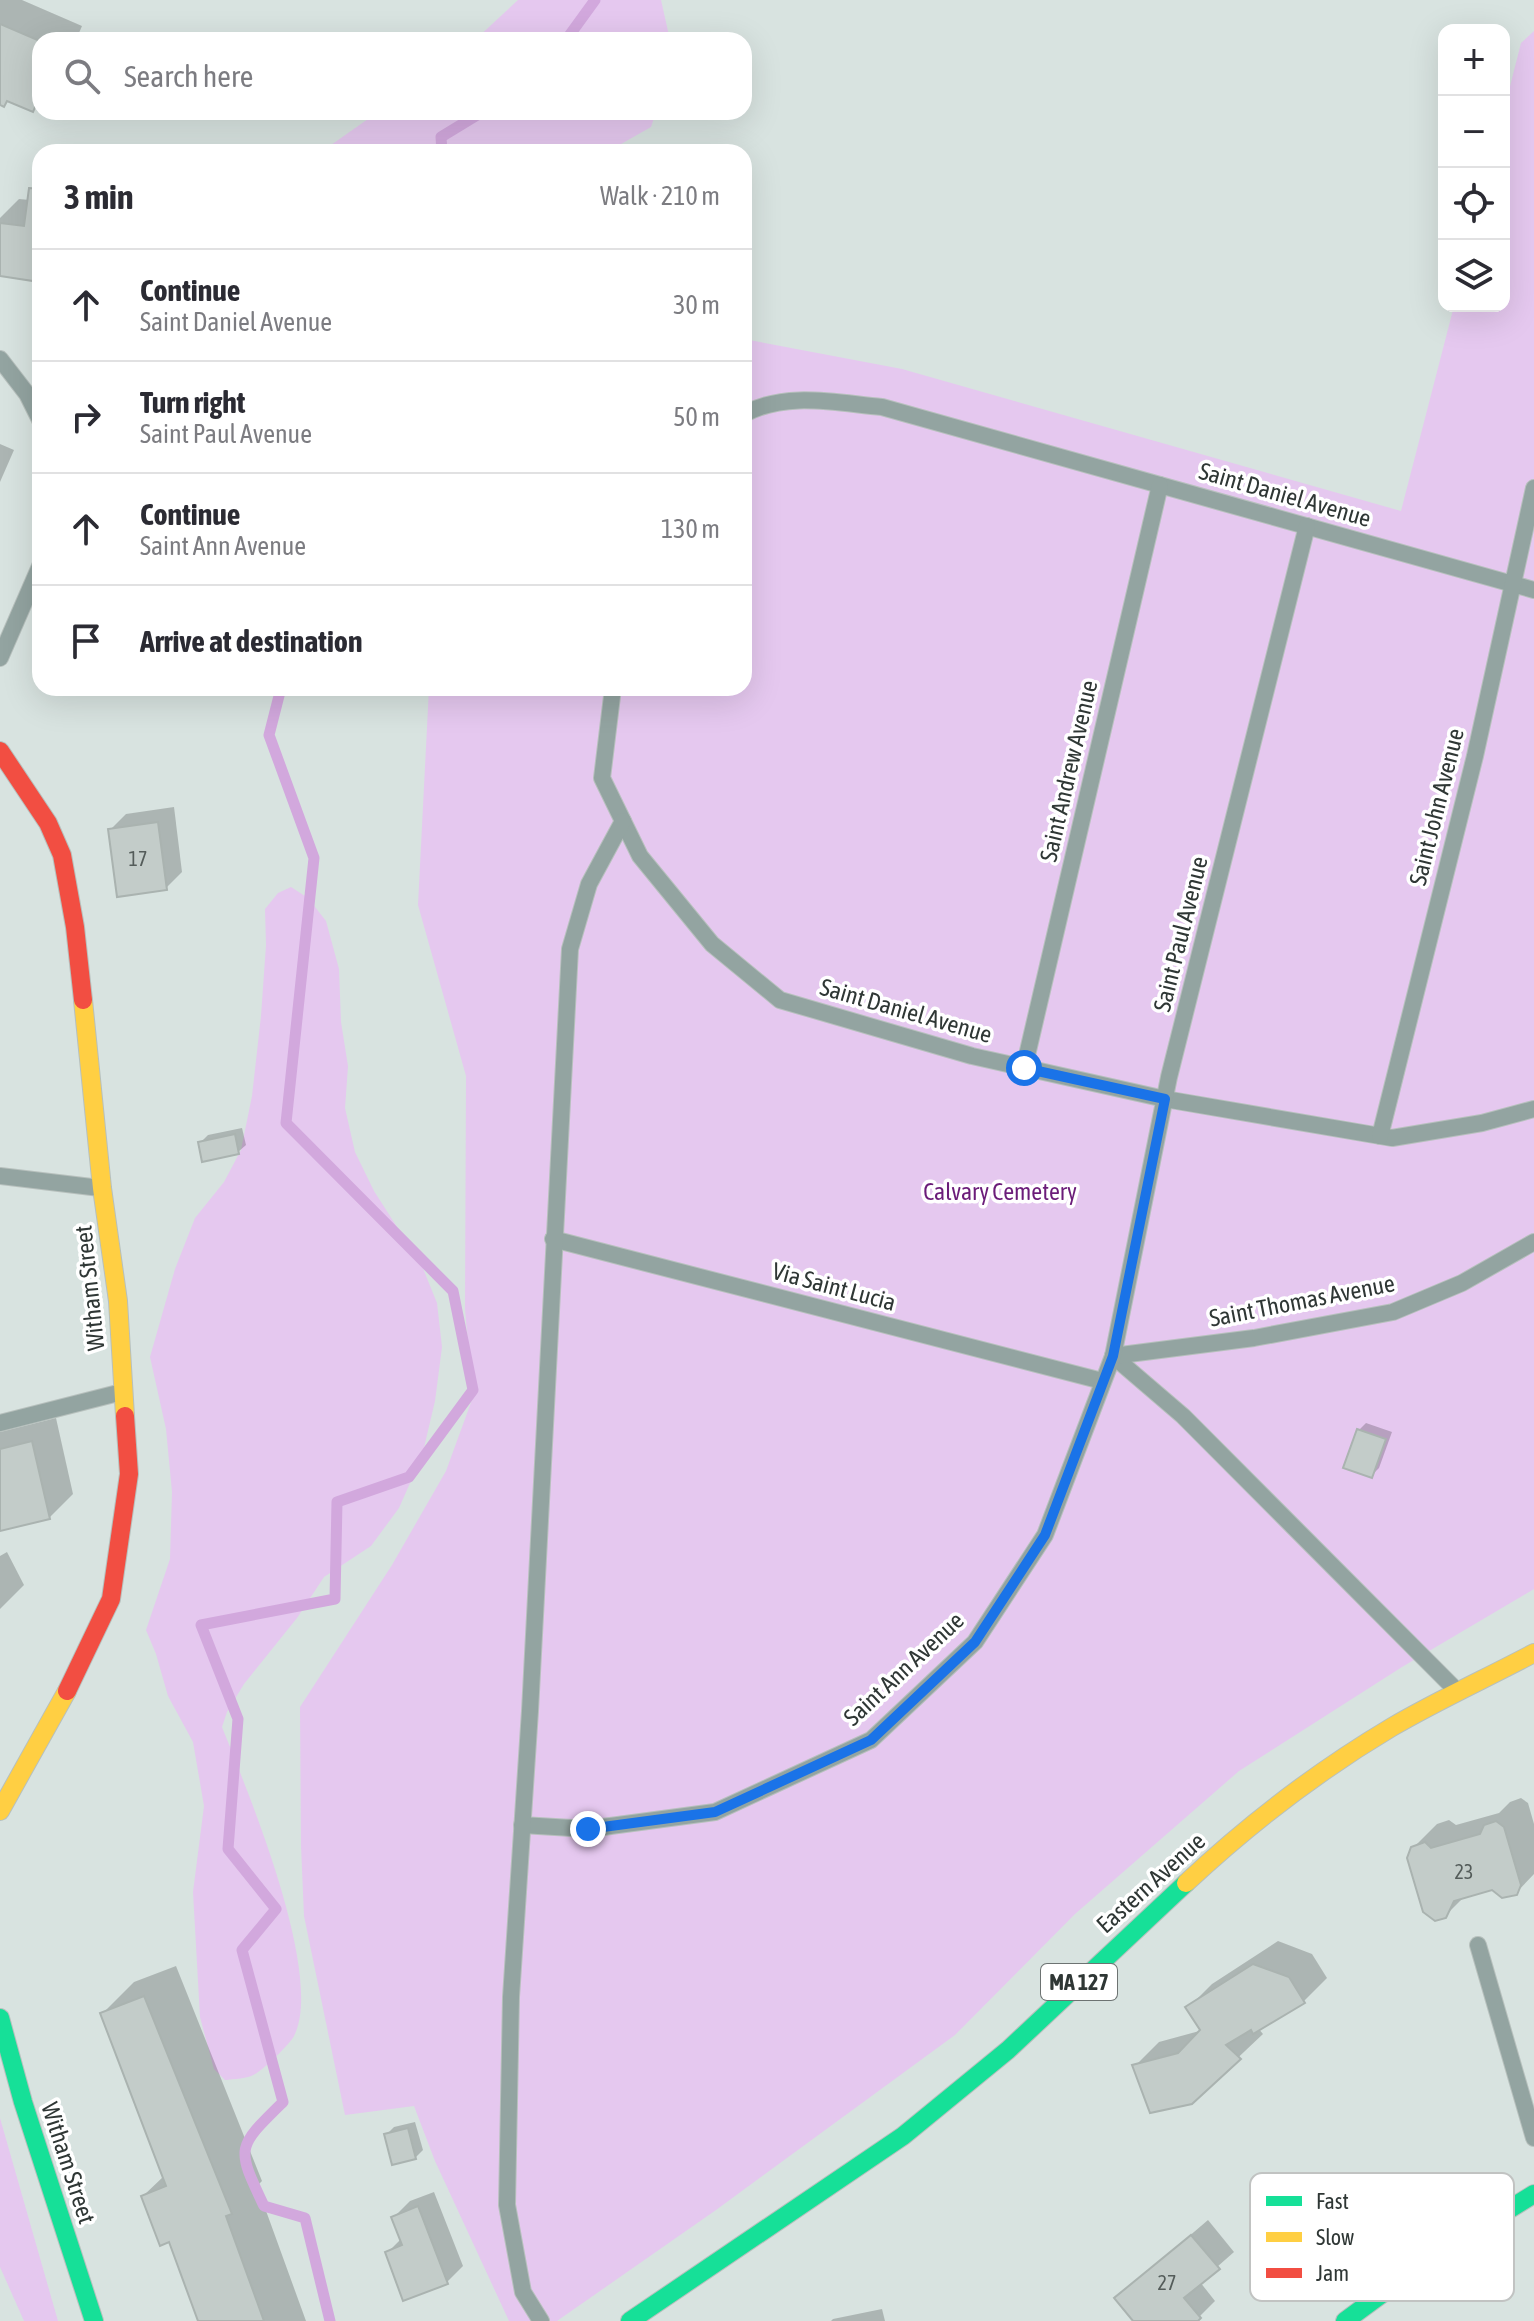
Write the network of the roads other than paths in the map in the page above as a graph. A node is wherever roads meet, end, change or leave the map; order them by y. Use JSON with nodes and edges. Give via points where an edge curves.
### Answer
{"nodes":[{"id":1,"x":0,"y":359,"type":"edge"},
{"id":2,"x":32,"y":404,"type":"edge"},
{"id":3,"x":752,"y":410,"type":"edge"},
{"id":4,"x":1160,"y":485,"type":"junction"},
{"id":5,"x":1534,"y":488,"type":"edge"},
{"id":6,"x":1307,"y":526,"type":"junction"},
{"id":7,"x":32,"y":584,"type":"edge"},
{"id":8,"x":1514,"y":584,"type":"junction"},
{"id":9,"x":1534,"y":590,"type":"edge"},
{"id":10,"x":0,"y":658,"type":"edge"},
{"id":11,"x":612,"y":696,"type":"edge"},
{"id":12,"x":0,"y":751,"type":"edge"},
{"id":13,"x":623,"y":821,"type":"junction"},
{"id":14,"x":1024,"y":1068,"type":"junction"},
{"id":15,"x":1165,"y":1099,"type":"junction"},
{"id":16,"x":1534,"y":1109,"type":"edge"},
{"id":17,"x":1380,"y":1136,"type":"junction"},
{"id":18,"x":0,"y":1163,"type":"edge"},
{"id":19,"x":0,"y":1176,"type":"edge"},
{"id":20,"x":38,"y":1180,"type":"junction"},
{"id":21,"x":102,"y":1188,"type":"junction"},
{"id":22,"x":553,"y":1239,"type":"junction"},
{"id":23,"x":1534,"y":1242,"type":"edge"},
{"id":24,"x":1113,"y":1356,"type":"junction"},
{"id":25,"x":1102,"y":1381,"type":"junction"},
{"id":26,"x":124,"y":1391,"type":"junction"},
{"id":27,"x":0,"y":1423,"type":"edge"},
{"id":28,"x":1534,"y":1653,"type":"edge"},
{"id":29,"x":1458,"y":1692,"type":"junction"},
{"id":30,"x":0,"y":1811,"type":"edge"},
{"id":31,"x":522,"y":1825,"type":"junction"},
{"id":32,"x":1478,"y":1945,"type":"dead end"},
{"id":33,"x":0,"y":2018,"type":"edge"},
{"id":34,"x":1534,"y":2138,"type":"edge"},
{"id":35,"x":1534,"y":2194,"type":"edge"},
{"id":36,"x":1514,"y":2206,"type":"edge"},
{"id":37,"x":1372,"y":2301,"type":"edge"},
{"id":38,"x":94,"y":2321,"type":"edge"},
{"id":39,"x":541,"y":2321,"type":"edge"},
{"id":40,"x":630,"y":2321,"type":"edge"},
{"id":41,"x":1345,"y":2321,"type":"edge"}],
"edges":[{"from":1,"to":2,"type":"lane"},
{"from":3,"to":4,"type":"lane","name":"Saint Daniel Avenue","via":[[795,399],[882,407]]},
{"from":4,"to":6,"type":"lane","name":"Saint Daniel Avenue"},
{"from":4,"to":14,"type":"lane","name":"Saint Andrew Avenue"},
{"from":5,"to":8,"type":"lane","name":"Saint John Avenue"},
{"from":6,"to":8,"type":"lane","name":"Saint Daniel Avenue"},
{"from":6,"to":15,"type":"lane","name":"Saint Paul Avenue"},
{"from":7,"to":10,"type":"lane"},
{"from":8,"to":9,"type":"lane","name":"Saint Daniel Avenue"},
{"from":8,"to":17,"type":"lane","name":"Saint John Avenue"},
{"from":11,"to":13,"type":"lane","name":"Saint Daniel Avenue","via":[[602,778]]},
{"from":12,"to":21,"type":"street","name":"Witham Street","via":[[48,823],[62,855],[75,927]]},
{"from":13,"to":14,"type":"lane","name":"Saint Daniel Avenue","via":[[640,856],[712,944],[780,1000]]},
{"from":13,"to":22,"type":"lane","via":[[589,884],[570,949]]},
{"from":14,"to":15,"type":"lane","name":"Saint Daniel Avenue"},
{"from":15,"to":17,"type":"lane","name":"Saint Daniel Avenue"},
{"from":15,"to":24,"type":"lane","name":"Saint Paul Avenue"},
{"from":16,"to":17,"type":"lane","name":"Saint Daniel Avenue","via":[[1482,1123]]},
{"from":18,"to":20,"type":"lane"},
{"from":19,"to":20,"type":"lane"},
{"from":20,"to":21,"type":"lane"},
{"from":21,"to":26,"type":"street","name":"Witham Street"},
{"from":22,"to":25,"type":"lane","name":"Via Saint Lucia"},
{"from":22,"to":31,"type":"lane"},
{"from":23,"to":24,"type":"lane","name":"Saint Thomas Avenue","via":[[1462,1283],[1393,1312],[1254,1338]]},
{"from":24,"to":25,"type":"lane","name":"Saint Ann Avenue"},
{"from":24,"to":29,"type":"lane","via":[[1183,1416]]},
{"from":25,"to":31,"type":"lane","name":"Saint Ann Avenue","via":[[1045,1535],[975,1642],[871,1740],[715,1812],[588,1829]]},
{"from":26,"to":27,"type":"lane"},
{"from":26,"to":30,"type":"street","name":"Witham Street","via":[[129,1474],[111,1599]]},
{"from":28,"to":29,"type":"street","name":"Eastern Avenue","number":"MA 127"},
{"from":29,"to":40,"type":"street","name":"Eastern Avenue","number":"MA 127","via":[[1392,1727],[1302,1787],[1218,1853],[1008,2050],[903,2136]]},
{"from":31,"to":39,"type":"lane","via":[[511,1997],[507,2205],[523,2292]]},
{"from":32,"to":34,"type":"lane"},
{"from":33,"to":38,"type":"street","name":"Witham Street"},
{"from":35,"to":36,"type":"street"},
{"from":37,"to":41,"type":"street"}]}
